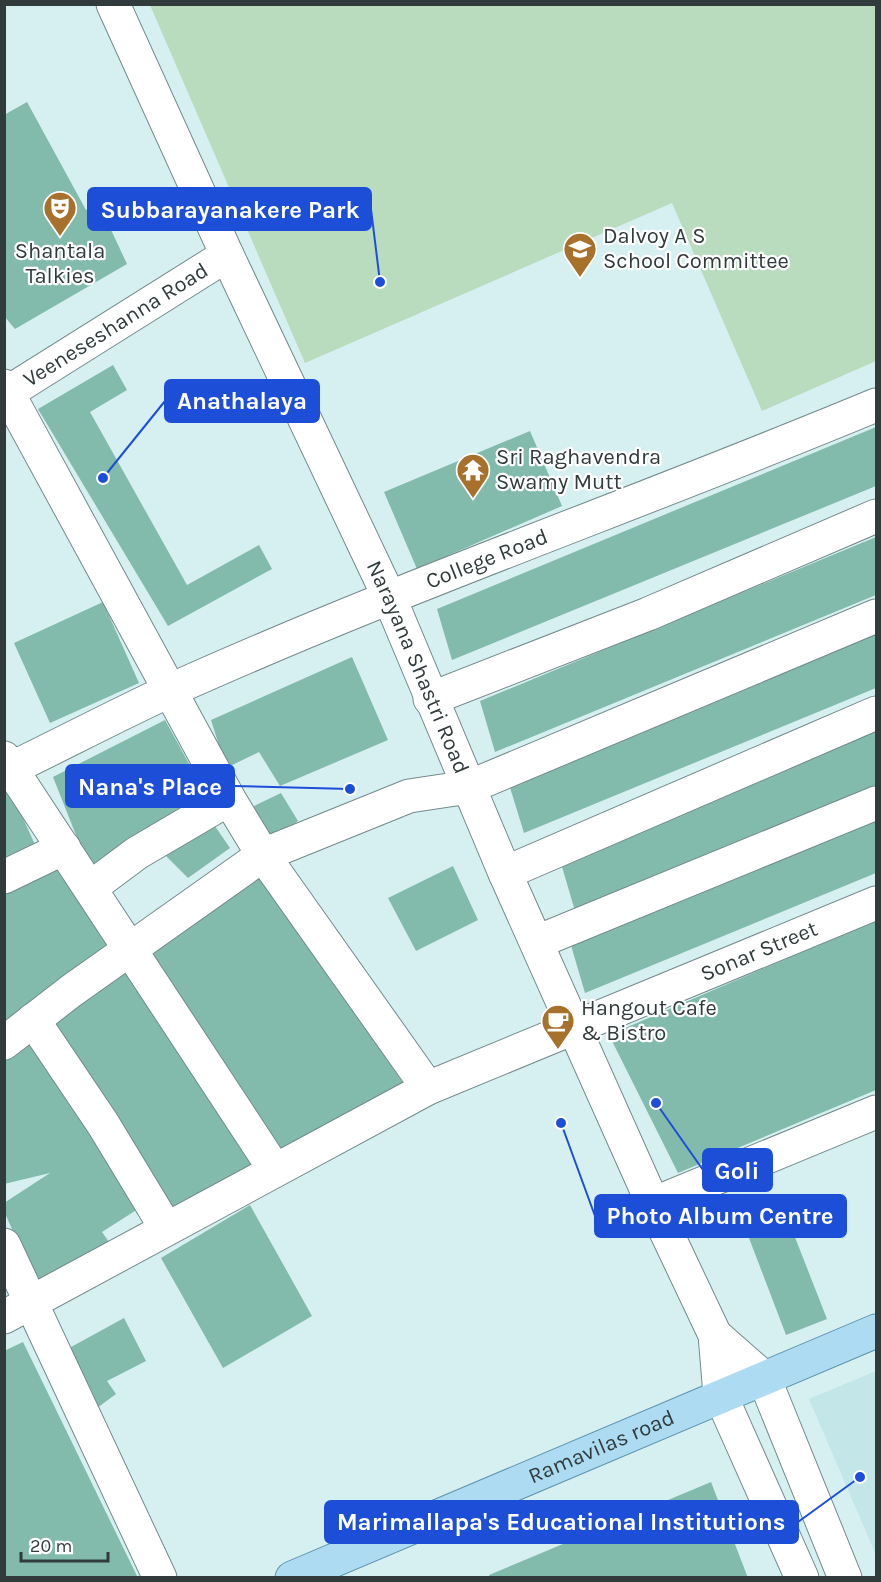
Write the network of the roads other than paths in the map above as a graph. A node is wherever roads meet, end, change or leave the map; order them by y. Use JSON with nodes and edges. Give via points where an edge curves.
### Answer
{"nodes":[{"id":1,"x":113,"y":4,"type":"edge"},
{"id":2,"x":227,"y":255,"type":"junction"},
{"id":3,"x":6,"y":391,"type":"edge"},
{"id":4,"x":876,"y":405,"type":"edge"},
{"id":5,"x":876,"y":516,"type":"edge"},
{"id":6,"x":390,"y":599,"type":"junction"},
{"id":7,"x":876,"y":616,"type":"edge"},
{"id":8,"x":171,"y":691,"type":"junction"},
{"id":9,"x":430,"y":699,"type":"junction"},
{"id":10,"x":876,"y":713,"type":"edge"},
{"id":11,"x":7,"y":766,"type":"edge"},
{"id":12,"x":469,"y":787,"type":"junction"},
{"id":13,"x":229,"y":799,"type":"junction"},
{"id":14,"x":876,"y":803,"type":"edge"},
{"id":15,"x":64,"y":848,"type":"junction"},
{"id":16,"x":263,"y":855,"type":"junction"},
{"id":17,"x":505,"y":873,"type":"junction"},
{"id":18,"x":4,"y":877,"type":"edge"},
{"id":19,"x":90,"y":888,"type":"junction"},
{"id":20,"x":876,"y":903,"type":"edge"},
{"id":21,"x":537,"y":942,"type":"junction"},
{"id":22,"x":132,"y":949,"type":"junction"},
{"id":23,"x":33,"y":1020,"type":"junction"},
{"id":24,"x":575,"y":1028,"type":"junction"},
{"id":25,"x":4,"y":1043,"type":"edge"},
{"id":26,"x":428,"y":1088,"type":"junction"},
{"id":27,"x":876,"y":1112,"type":"edge"},
{"id":28,"x":275,"y":1170,"type":"junction"},
{"id":29,"x":652,"y":1204,"type":"junction"},
{"id":30,"x":165,"y":1228,"type":"junction"},
{"id":31,"x":4,"y":1245,"type":"edge"},
{"id":32,"x":17,"y":1309,"type":"edge"},
{"id":33,"x":876,"y":1331,"type":"edge"},
{"id":34,"x":715,"y":1335,"type":"junction"},
{"id":35,"x":764,"y":1378,"type":"junction"},
{"id":36,"x":720,"y":1394,"type":"junction"},
{"id":37,"x":160,"y":1578,"type":"edge"},
{"id":38,"x":292,"y":1578,"type":"edge"},
{"id":39,"x":802,"y":1578,"type":"edge"},
{"id":40,"x":845,"y":1578,"type":"edge"}],
"edges":[{"from":1,"to":2,"type":"street","name":"Narayana Shastri Road"},
{"from":2,"to":3,"type":"street","name":"Veeneseshanna Road"},
{"from":2,"to":6,"type":"street","name":"Narayana Shastri Road"},
{"from":3,"to":8,"type":"street"},
{"from":4,"to":6,"type":"street","name":"College Road"},
{"from":5,"to":9,"type":"street","via":[[648,614]]},
{"from":6,"to":8,"type":"street","name":"College Road"},
{"from":6,"to":9,"type":"street","name":"Narayana Shastri Road"},
{"from":7,"to":12,"type":"street"},
{"from":8,"to":11,"type":"street","name":"College Road"},
{"from":8,"to":13,"type":"street"},
{"from":9,"to":12,"type":"street","name":"Narayana Shastri Road"},
{"from":10,"to":17,"type":"street"},
{"from":11,"to":15,"type":"street"},
{"from":12,"to":16,"type":"street","via":[[409,796]]},
{"from":12,"to":17,"type":"street","name":"Narayana Shastri Road"},
{"from":13,"to":16,"type":"street"},
{"from":13,"to":19,"type":"street","via":[[137,853]]},
{"from":14,"to":21,"type":"street"},
{"from":15,"to":18,"type":"street"},
{"from":15,"to":19,"type":"street"},
{"from":16,"to":22,"type":"street"},
{"from":16,"to":26,"type":"street"},
{"from":17,"to":21,"type":"street","name":"Narayana Shastri Road"},
{"from":19,"to":22,"type":"street"},
{"from":20,"to":24,"type":"street","name":"Sonar Street"},
{"from":21,"to":24,"type":"street","name":"Narayana Shastri Road"},
{"from":22,"to":23,"type":"street"},
{"from":22,"to":28,"type":"street"},
{"from":23,"to":25,"type":"street"},
{"from":23,"to":30,"type":"street","via":[[103,1124]]},
{"from":24,"to":26,"type":"street","name":"Sonar Street"},
{"from":24,"to":29,"type":"street","name":"Narayana Shastri Road"},
{"from":26,"to":28,"type":"street","name":"Sonar Street"},
{"from":27,"to":29,"type":"street"},
{"from":28,"to":30,"type":"street","name":"Sonar Street"},
{"from":29,"to":34,"type":"street","name":"Narayana Shastri Road"},
{"from":30,"to":32,"type":"street","name":"Sonar Street"},
{"from":31,"to":32,"type":"street"},
{"from":32,"to":37,"type":"street"},
{"from":33,"to":35,"type":"main road","name":"Ramavilas road"},
{"from":34,"to":35,"type":"street","name":"Narayana Shastri Road"},
{"from":34,"to":36,"type":"street","name":"Narayana Shastri Road"},
{"from":35,"to":36,"type":"main road","name":"Ramavilas road"},
{"from":35,"to":40,"type":"street","name":"Narayana Shastri Road"},
{"from":36,"to":38,"type":"main road","name":"Ramavilas road","via":[[556,1468]]},
{"from":36,"to":39,"type":"street","name":"Narayana Shastri Road"}]}
